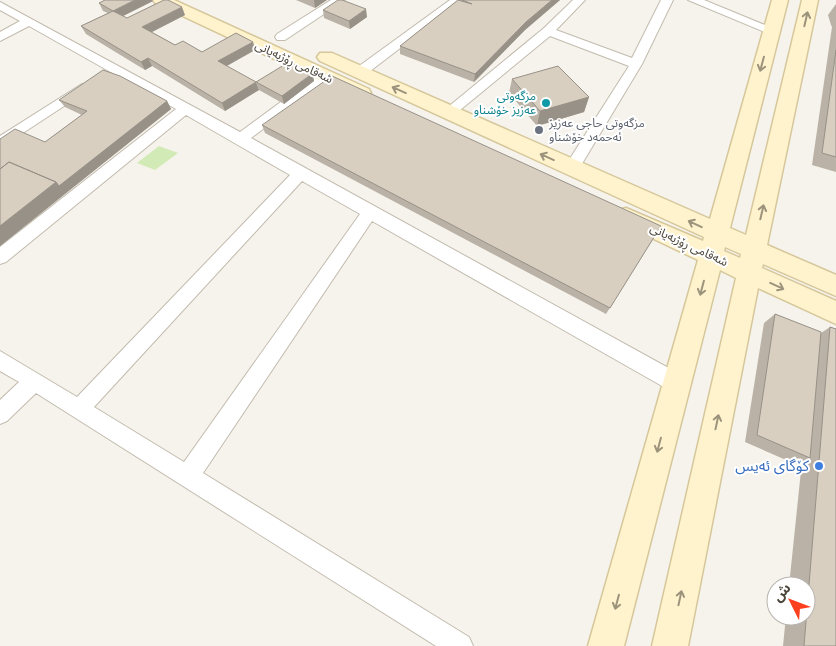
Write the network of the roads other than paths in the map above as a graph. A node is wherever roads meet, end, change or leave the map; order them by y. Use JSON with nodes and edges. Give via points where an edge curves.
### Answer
{"nodes":[{"id":1,"x":161,"y":0,"type":"edge"},
{"id":2,"x":339,"y":0,"type":"edge"},
{"id":3,"x":457,"y":0,"type":"edge"},
{"id":4,"x":579,"y":0,"type":"edge"},
{"id":5,"x":667,"y":0,"type":"edge"},
{"id":6,"x":694,"y":0,"type":"edge"},
{"id":7,"x":780,"y":0,"type":"edge"},
{"id":8,"x":810,"y":0,"type":"edge"},
{"id":9,"x":0,"y":5,"type":"edge"},
{"id":10,"x":205,"y":8,"type":"edge"},
{"id":11,"x":29,"y":21,"type":"junction"},
{"id":12,"x":772,"y":30,"type":"junction"},
{"id":13,"x":548,"y":31,"type":"junction"},
{"id":14,"x":280,"y":36,"type":"junction"},
{"id":15,"x":0,"y":37,"type":"edge"},
{"id":16,"x":636,"y":64,"type":"junction"},
{"id":17,"x":112,"y":67,"type":"junction"},
{"id":18,"x":360,"y":72,"type":"junction"},
{"id":19,"x":325,"y":76,"type":"junction"},
{"id":20,"x":186,"y":108,"type":"junction"},
{"id":21,"x":449,"y":112,"type":"junction"},
{"id":22,"x":433,"y":126,"type":"edge"},
{"id":23,"x":240,"y":139,"type":"junction"},
{"id":24,"x":0,"y":143,"type":"edge"},
{"id":25,"x":572,"y":168,"type":"junction"},
{"id":26,"x":301,"y":173,"type":"junction"},
{"id":27,"x":612,"y":210,"type":"edge"},
{"id":28,"x":370,"y":212,"type":"junction"},
{"id":29,"x":714,"y":245,"type":"junction"},
{"id":30,"x":0,"y":257,"type":"edge"},
{"id":31,"x":751,"y":261,"type":"junction"},
{"id":32,"x":836,"y":286,"type":"edge"},
{"id":33,"x":836,"y":313,"type":"edge"},
{"id":34,"x":0,"y":360,"type":"edge"},
{"id":35,"x":34,"y":381,"type":"junction"},
{"id":36,"x":676,"y":383,"type":"junction"},
{"id":37,"x":79,"y":409,"type":"junction"},
{"id":38,"x":0,"y":414,"type":"edge"},
{"id":39,"x":187,"y":476,"type":"junction"},
{"id":40,"x":460,"y":646,"type":"edge"},
{"id":41,"x":606,"y":646,"type":"edge"},
{"id":42,"x":670,"y":646,"type":"edge"}],
"edges":[{"from":1,"to":10,"type":"street","name":"شەقامی ڕۆژبەیانی"},
{"from":2,"to":14,"type":"street"},
{"from":3,"to":18,"type":"street"},
{"from":4,"to":13,"type":"street"},
{"from":5,"to":16,"type":"street"},
{"from":6,"to":12,"type":"street"},
{"from":7,"to":12,"type":"street"},
{"from":31,"to":8,"type":"street","one_way":true},
{"from":9,"to":11,"type":"street"},
{"from":10,"to":14,"type":"street","name":"شەقامی ڕۆژبەیانی"},
{"from":10,"to":19,"type":"street","name":"شەقامی ڕۆژبەیانی"},
{"from":11,"to":15,"type":"street"},
{"from":11,"to":17,"type":"street"},
{"from":12,"to":29,"type":"street","one_way":true},
{"from":13,"to":16,"type":"street"},
{"from":13,"to":21,"type":"street"},
{"from":14,"to":18,"type":"street","name":"شەقامی ڕۆژبەیانی"},
{"from":16,"to":25,"type":"street"},
{"from":17,"to":20,"type":"street"},
{"from":17,"to":24,"type":"street"},
{"from":21,"to":18,"type":"street","name":"شەقامی ڕۆژبەیانی","one_way":true},
{"from":19,"to":22,"type":"street","name":"شەقامی ڕۆژبەیانی"},
{"from":19,"to":23,"type":"street"},
{"from":20,"to":23,"type":"street"},
{"from":20,"to":30,"type":"street"},
{"from":25,"to":21,"type":"street","name":"شەقامی ڕۆژبەیانی","one_way":true},
{"from":23,"to":26,"type":"street"},
{"from":29,"to":25,"type":"street","name":"شەقامی ڕۆژبەیانی","one_way":true},
{"from":26,"to":28,"type":"street"},
{"from":26,"to":37,"type":"street"},
{"from":27,"to":29,"type":"street","name":"شەقامی ڕۆژبەیانی"},
{"from":28,"to":36,"type":"street"},
{"from":28,"to":39,"type":"street"},
{"from":29,"to":31,"type":"street","name":"شەقامی ڕۆژبەیانی"},
{"from":29,"to":36,"type":"street","one_way":true},
{"from":31,"to":32,"type":"street","name":"شەقامی ڕۆژبەیانی"},
{"from":31,"to":33,"type":"street","name":"شەقامی ڕۆژبەیانی","one_way":true},
{"from":42,"to":31,"type":"street","one_way":true},
{"from":34,"to":35,"type":"street"},
{"from":35,"to":37,"type":"street"},
{"from":35,"to":38,"type":"street"},
{"from":36,"to":41,"type":"street","one_way":true},
{"from":37,"to":39,"type":"street"},
{"from":39,"to":40,"type":"street"}]}
